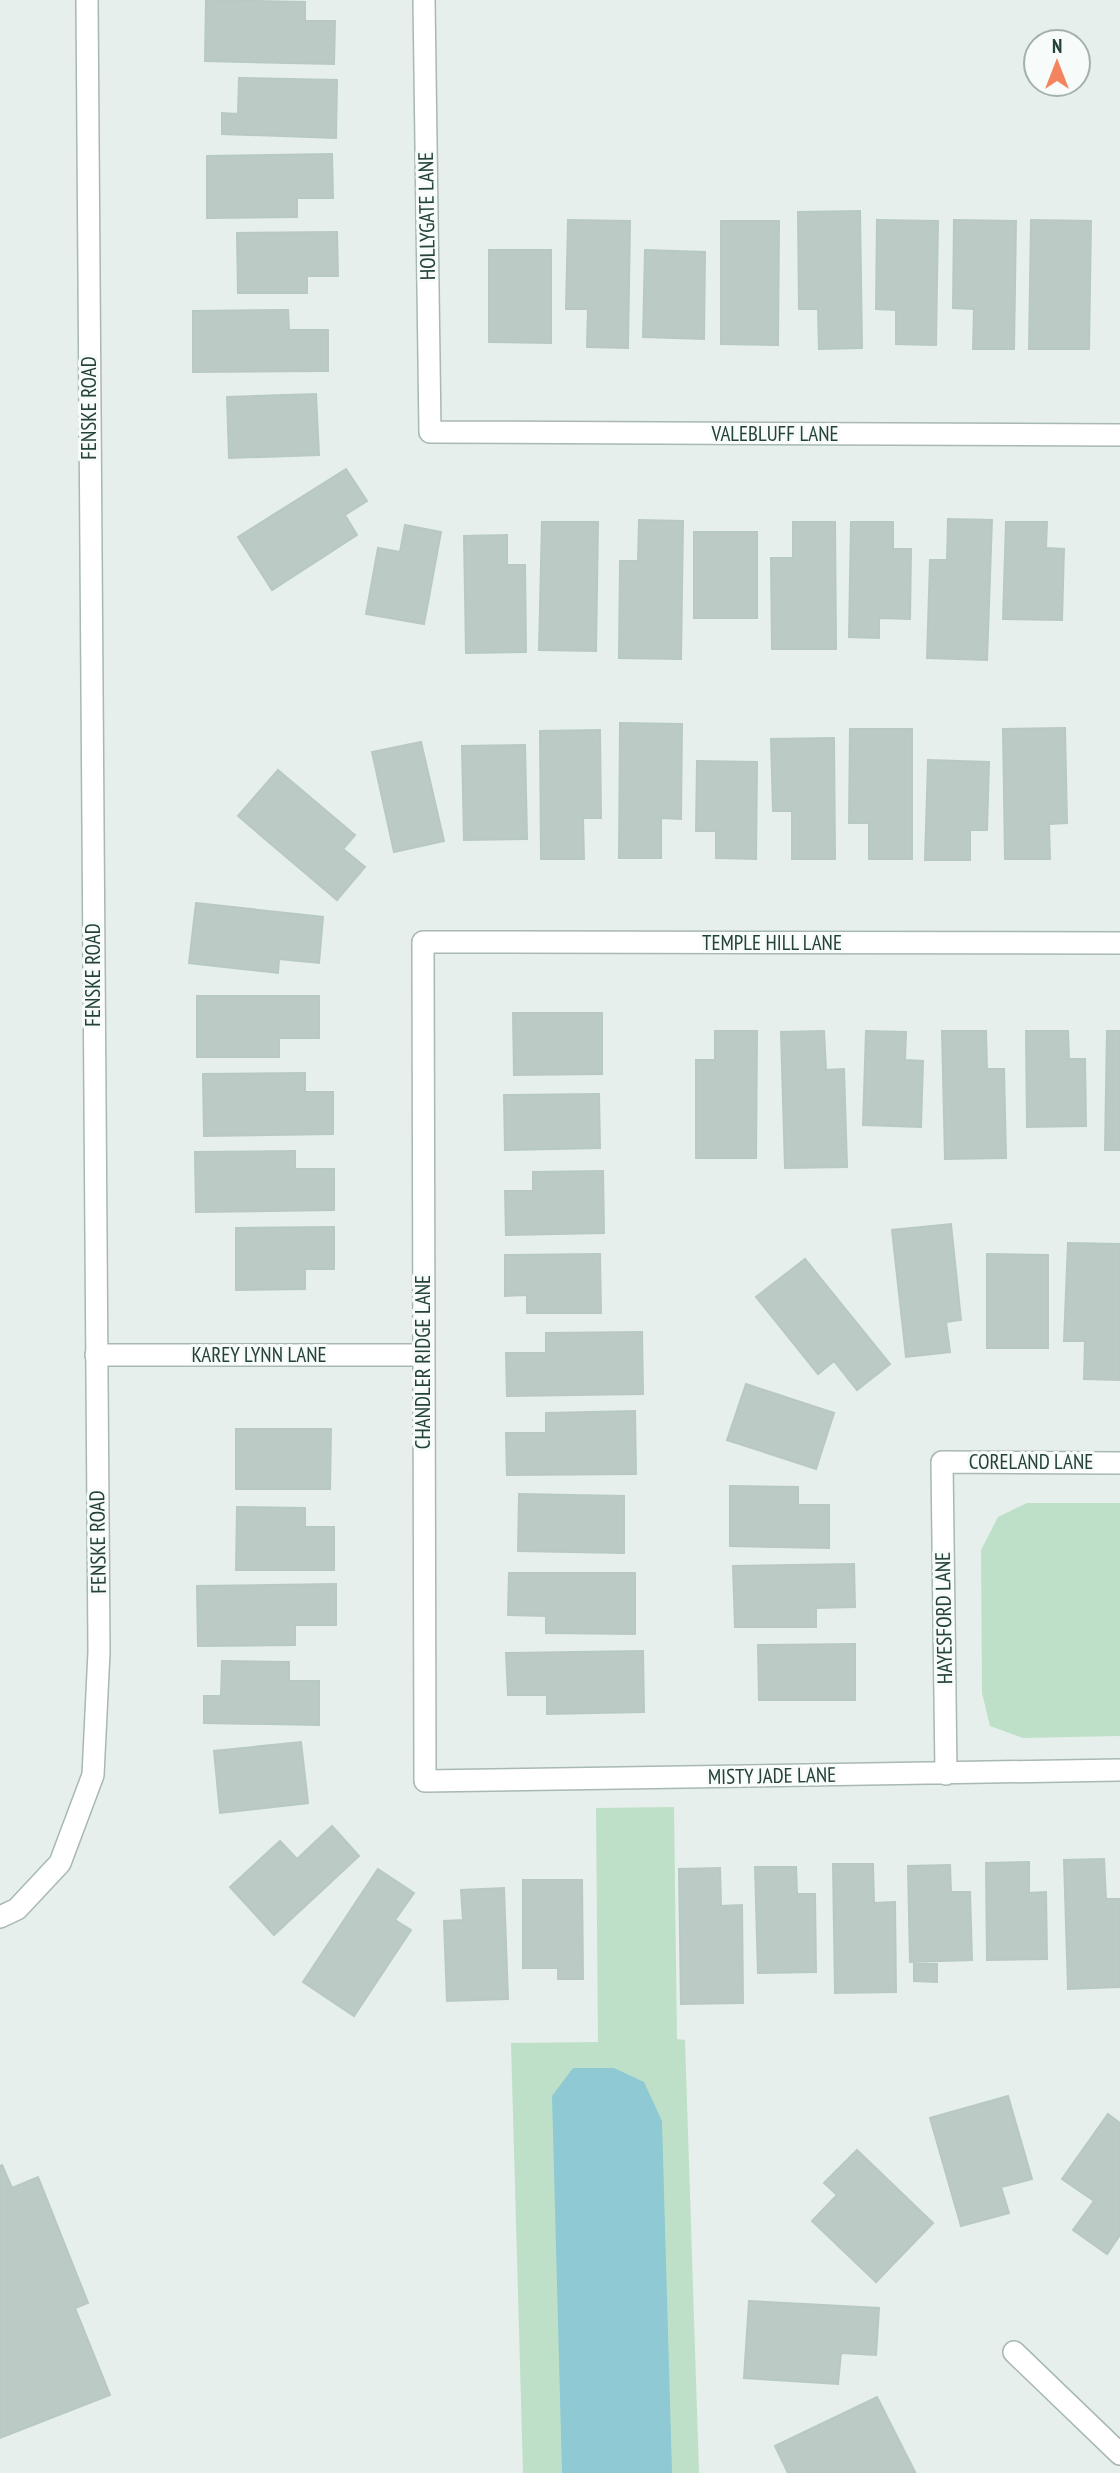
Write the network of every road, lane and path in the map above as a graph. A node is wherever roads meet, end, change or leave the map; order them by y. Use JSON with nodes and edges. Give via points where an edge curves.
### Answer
{"nodes":[{"id":1,"x":87,"y":0,"type":"edge"},
{"id":2,"x":424,"y":0,"type":"edge"},
{"id":3,"x":430,"y":432,"type":"joint"},
{"id":4,"x":1120,"y":435,"type":"edge"},
{"id":5,"x":424,"y":942,"type":"joint"},
{"id":6,"x":1120,"y":943,"type":"edge"},
{"id":7,"x":96,"y":1355,"type":"junction"},
{"id":8,"x":423,"y":1355,"type":"junction"},
{"id":9,"x":942,"y":1462,"type":"joint"},
{"id":10,"x":1120,"y":1463,"type":"edge"},
{"id":11,"x":1120,"y":1770,"type":"edge"},
{"id":12,"x":946,"y":1774,"type":"junction"},
{"id":13,"x":425,"y":1781,"type":"joint"},
{"id":14,"x":0,"y":1917,"type":"edge"},
{"id":15,"x":1014,"y":2352,"type":"dead end"},
{"id":16,"x":1120,"y":2454,"type":"edge"}],
"edges":[{"from":1,"to":7,"type":"street","name":"FENSKE ROAD"},
{"from":2,"to":3,"type":"street","name":"HOLLYGATE LANE"},
{"from":3,"to":4,"type":"street","name":"VALEBLUFF LANE"},
{"from":5,"to":6,"type":"street","name":"TEMPLE HILL LANE"},
{"from":5,"to":8,"type":"street","name":"CHANDLER RIDGE LANE"},
{"from":7,"to":8,"type":"street","name":"KAREY LYNN LANE"},
{"from":7,"to":14,"type":"street","name":"FENSKE ROAD","via":[[99,1652],[93,1775],[60,1863],[17,1909]]},
{"from":8,"to":13,"type":"street","name":"CHANDLER RIDGE LANE"},
{"from":9,"to":10,"type":"street","name":"CORELAND LANE"},
{"from":9,"to":12,"type":"street","name":"HAYESFORD LANE"},
{"from":11,"to":12,"type":"street","name":"MISTY JADE LANE"},
{"from":12,"to":13,"type":"street","name":"MISTY JADE LANE"},
{"from":15,"to":16,"type":"street"}]}
